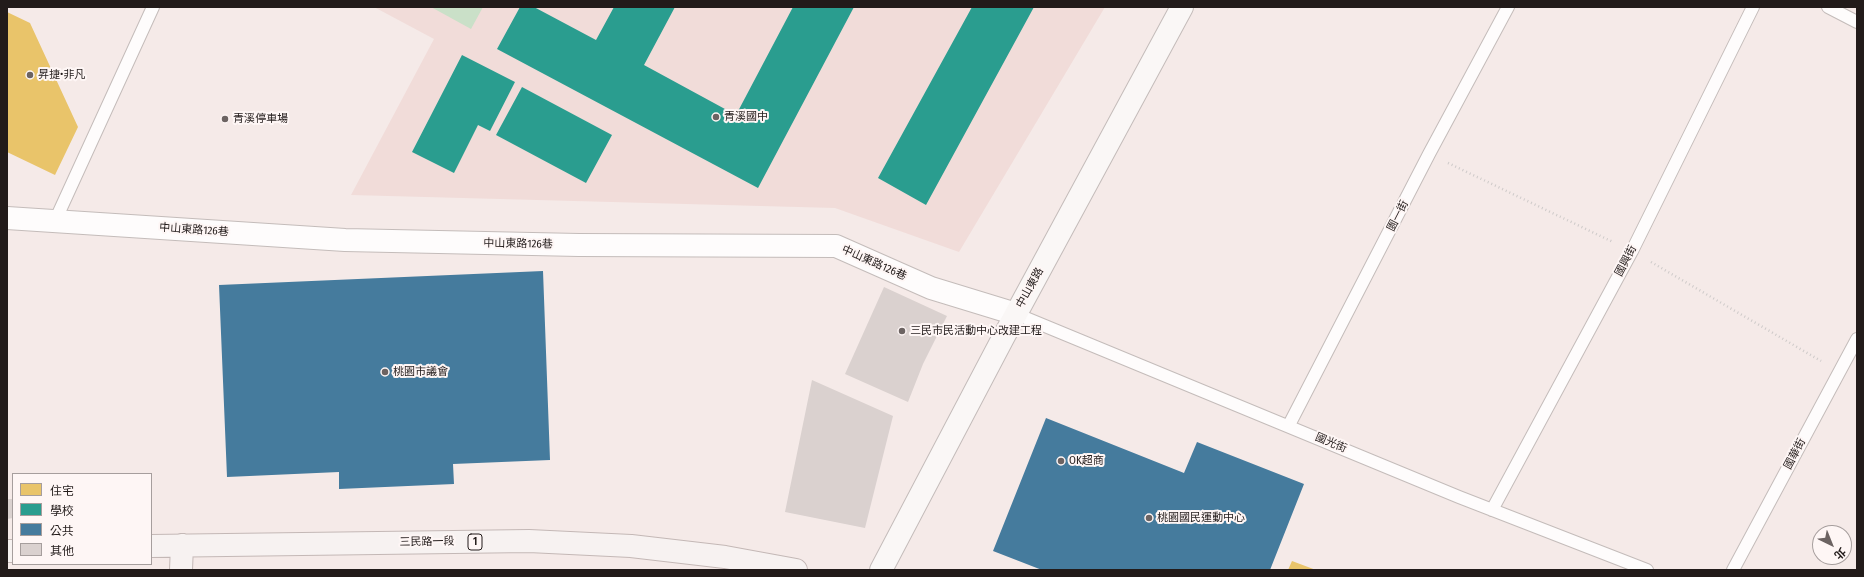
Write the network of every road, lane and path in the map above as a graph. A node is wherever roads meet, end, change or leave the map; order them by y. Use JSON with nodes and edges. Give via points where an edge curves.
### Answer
{"nodes":[{"id":1,"x":153,"y":7,"type":"edge"},
{"id":2,"x":1182,"y":7,"type":"edge"},
{"id":3,"x":1508,"y":7,"type":"edge"},
{"id":4,"x":1752,"y":7,"type":"edge"},
{"id":5,"x":1828,"y":7,"type":"edge"},
{"id":6,"x":1857,"y":22,"type":"edge"},
{"id":7,"x":1429,"y":154,"type":"junction"},
{"id":8,"x":7,"y":218,"type":"edge"},
{"id":9,"x":55,"y":221,"type":"junction"},
{"id":10,"x":1632,"y":251,"type":"junction"},
{"id":11,"x":1016,"y":314,"type":"junction"},
{"id":12,"x":1857,"y":339,"type":"edge"},
{"id":13,"x":1839,"y":371,"type":"junction"},
{"id":14,"x":1289,"y":425,"type":"junction"},
{"id":15,"x":1492,"y":510,"type":"junction"},
{"id":16,"x":182,"y":545,"type":"junction"},
{"id":17,"x":152,"y":546,"type":"edge"},
{"id":18,"x":181,"y":570,"type":"edge"},
{"id":19,"x":796,"y":570,"type":"edge"},
{"id":20,"x":881,"y":570,"type":"edge"},
{"id":21,"x":1647,"y":570,"type":"edge"},
{"id":22,"x":1732,"y":570,"type":"edge"}],
"edges":[{"from":1,"to":9,"type":"lane"},
{"from":2,"to":11,"type":"street","name":"中山東路"},
{"from":3,"to":7,"type":"lane","name":"園一街"},
{"from":4,"to":10,"type":"lane","name":"國興街"},
{"from":5,"to":6,"type":"lane"},
{"from":7,"to":10,"type":"path"},
{"from":7,"to":14,"type":"lane","name":"園一街"},
{"from":8,"to":9,"type":"street","name":"中山東路126巷"},
{"from":9,"to":11,"type":"street","name":"中山東路126巷","via":[[346,240],[579,245],[836,246],[931,288]]},
{"from":10,"to":13,"type":"path"},
{"from":10,"to":15,"type":"lane","name":"國興街"},
{"from":11,"to":14,"type":"lane","name":"國光街"},
{"from":11,"to":20,"type":"street","name":"中山東路"},
{"from":12,"to":13,"type":"lane","name":"國華街"},
{"from":13,"to":22,"type":"lane","name":"國華街"},
{"from":14,"to":15,"type":"lane","name":"國光街"},
{"from":15,"to":21,"type":"lane","name":"國光街"},
{"from":16,"to":17,"type":"main road","name":"三民路一段","number":"1"},
{"from":16,"to":18,"type":"main road"},
{"from":16,"to":19,"type":"main road","name":"三民路一段","number":"1","via":[[529,541],[631,546]]}]}
